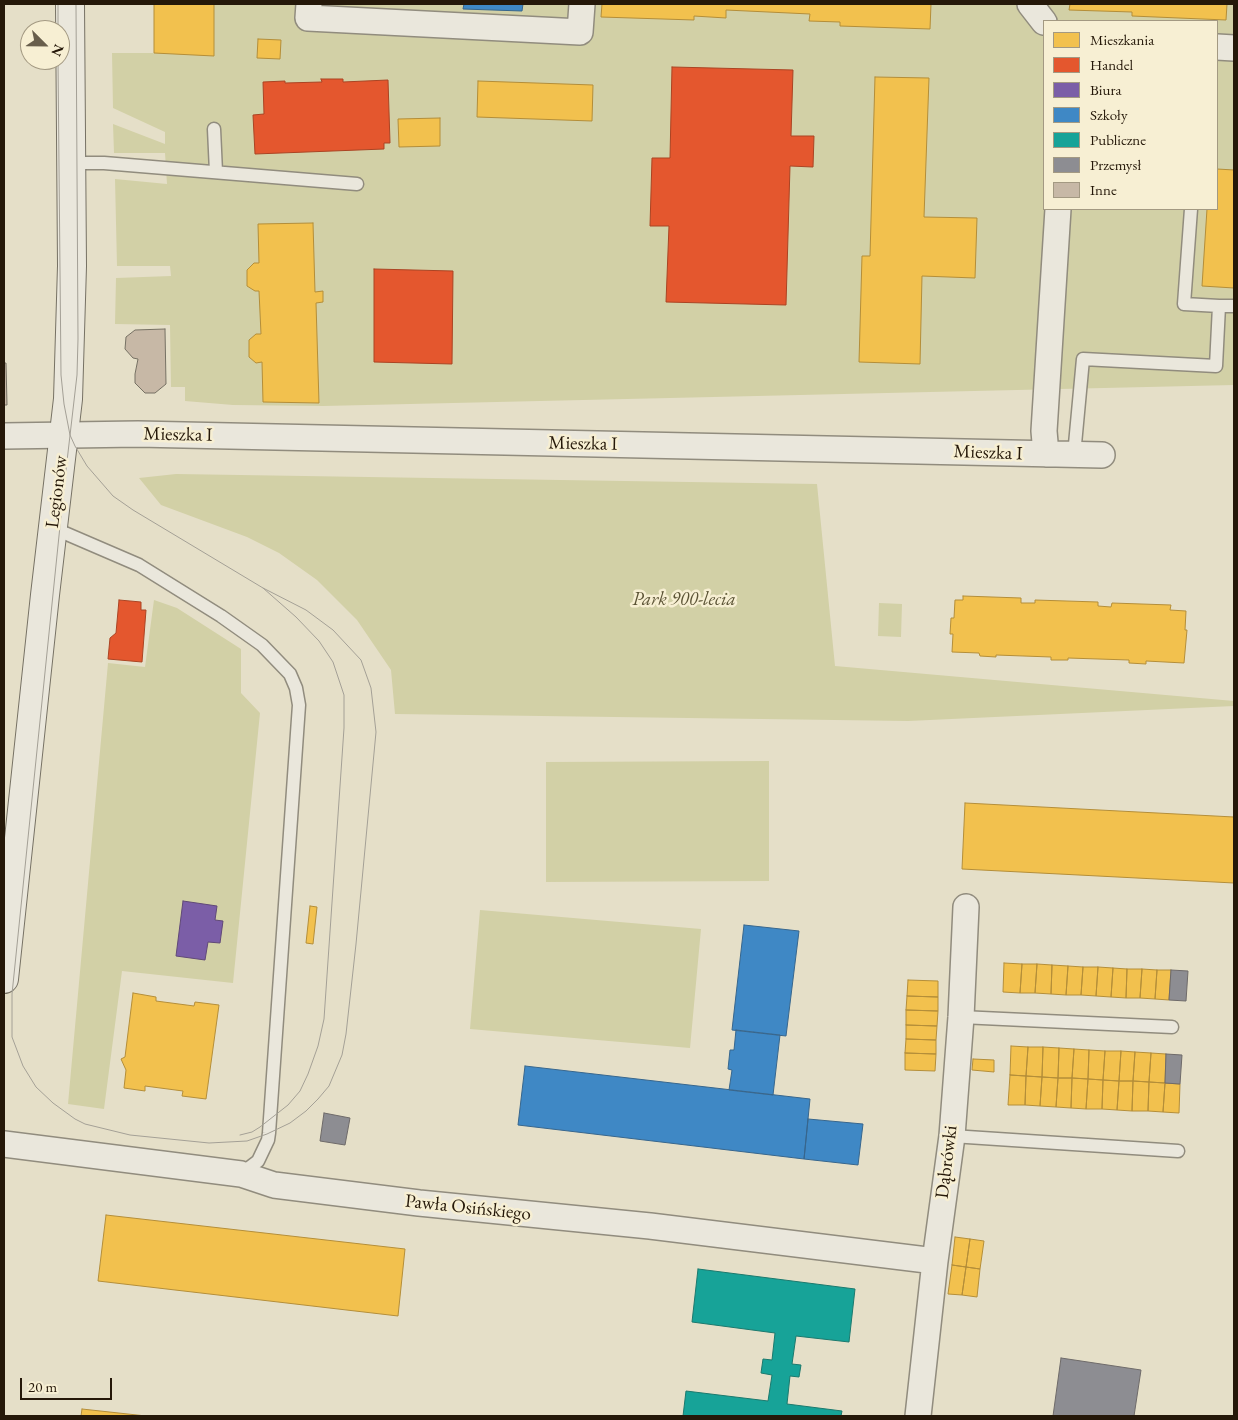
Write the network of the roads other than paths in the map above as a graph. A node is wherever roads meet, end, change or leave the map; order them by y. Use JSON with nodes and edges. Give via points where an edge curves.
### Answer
{"nodes":[{"id":1,"x":70,"y":4,"type":"edge"},
{"id":2,"x":308,"y":4,"type":"edge"},
{"id":3,"x":582,"y":4,"type":"edge"},
{"id":4,"x":1030,"y":4,"type":"edge"},
{"id":5,"x":1043,"y":21,"type":"edge"},
{"id":6,"x":1218,"y":48,"type":"edge"},
{"id":7,"x":1234,"y":48,"type":"edge"},
{"id":8,"x":214,"y":129,"type":"dead end"},
{"id":9,"x":71,"y":163,"type":"junction"},
{"id":10,"x":216,"y":172,"type":"junction"},
{"id":11,"x":357,"y":184,"type":"dead end"},
{"id":12,"x":1058,"y":210,"type":"edge"},
{"id":13,"x":1191,"y":210,"type":"edge"},
{"id":14,"x":1219,"y":306,"type":"junction"},
{"id":15,"x":1234,"y":306,"type":"edge"},
{"id":16,"x":4,"y":436,"type":"edge"},
{"id":17,"x":64,"y":436,"type":"junction"},
{"id":18,"x":1046,"y":454,"type":"junction"},
{"id":19,"x":1074,"y":455,"type":"junction"},
{"id":20,"x":1102,"y":455,"type":"dead end"},
{"id":21,"x":53,"y":528,"type":"junction"},
{"id":22,"x":966,"y":907,"type":"dead end"},
{"id":23,"x":4,"y":979,"type":"edge"},
{"id":24,"x":961,"y":1017,"type":"junction"},
{"id":25,"x":1172,"y":1027,"type":"dead end"},
{"id":26,"x":952,"y":1136,"type":"junction"},
{"id":27,"x":4,"y":1144,"type":"edge"},
{"id":28,"x":1178,"y":1151,"type":"dead end"},
{"id":29,"x":241,"y":1174,"type":"junction"},
{"id":30,"x":935,"y":1260,"type":"junction"},
{"id":31,"x":918,"y":1416,"type":"edge"}],
"edges":[{"from":1,"to":9,"type":"street","name":"Legionów"},
{"from":2,"to":3,"type":"street","via":[[308,18],[580,32]]},
{"from":4,"to":5,"type":"street"},
{"from":6,"to":7,"type":"street"},
{"from":8,"to":10,"type":"lane"},
{"from":9,"to":10,"type":"lane","via":[[104,162]]},
{"from":9,"to":17,"type":"street","name":"Legionów","via":[[72,266]]},
{"from":10,"to":11,"type":"lane"},
{"from":12,"to":18,"type":"street","via":[[1044,431]]},
{"from":13,"to":14,"type":"lane","via":[[1184,304]]},
{"from":14,"to":15,"type":"lane"},
{"from":14,"to":19,"type":"lane","via":[[1216,366],[1083,359]]},
{"from":16,"to":17,"type":"street","name":"Mieszka I"},
{"from":17,"to":18,"type":"street","name":"Mieszka I","via":[[158,435]]},
{"from":17,"to":21,"type":"street","name":"Legionów"},
{"from":18,"to":19,"type":"street","name":"Mieszka I"},
{"from":19,"to":20,"type":"street","name":"Mieszka I"},
{"from":21,"to":23,"type":"street","name":"Legionów"},
{"from":21,"to":29,"type":"lane","via":[[139,565],[221,616],[262,645],[290,674],[296,688],[299,705],[269,1133],[258,1161]]},
{"from":22,"to":24,"type":"street","name":"Dąbrówki"},
{"from":24,"to":25,"type":"lane"},
{"from":24,"to":26,"type":"street","name":"Dąbrówki"},
{"from":26,"to":28,"type":"lane"},
{"from":26,"to":30,"type":"street","name":"Dąbrówki"},
{"from":27,"to":29,"type":"street","name":"Pawła Osińskiego"},
{"from":29,"to":30,"type":"street","name":"Pawła Osińskiego","via":[[274,1185],[303,1189]]},
{"from":30,"to":31,"type":"street","name":"Dąbrówki"}]}
